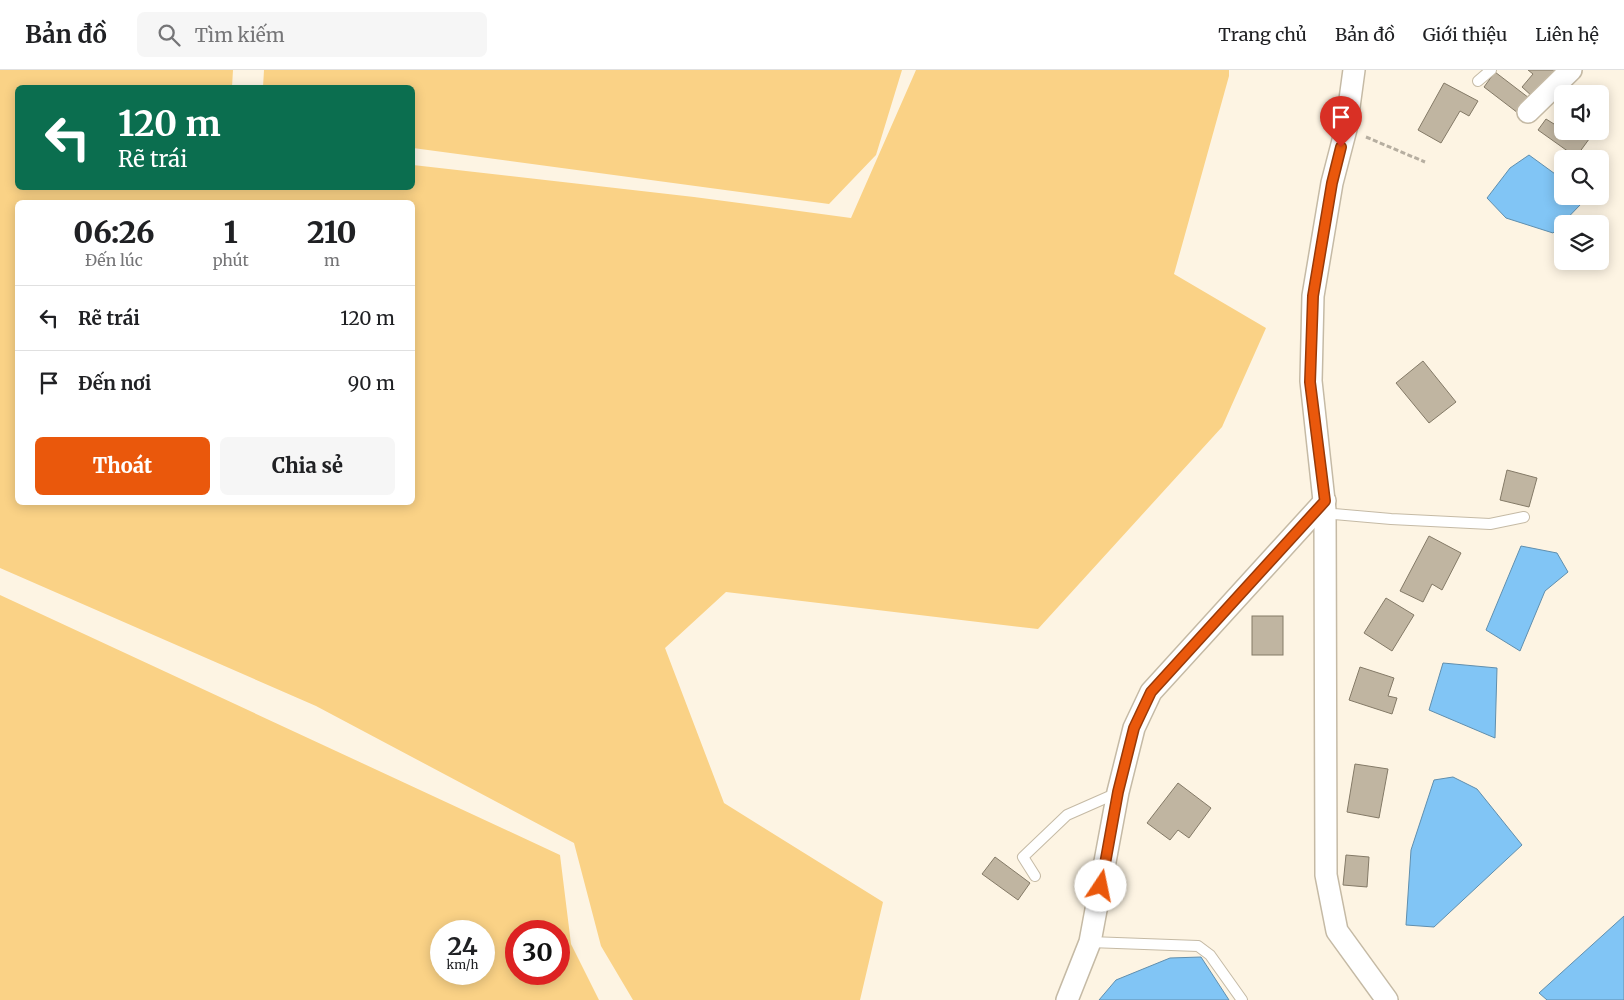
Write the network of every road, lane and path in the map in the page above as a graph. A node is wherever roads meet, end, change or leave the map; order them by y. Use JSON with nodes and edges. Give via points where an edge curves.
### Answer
{"nodes":[{"id":1,"x":1354,"y":70,"type":"edge"},
{"id":2,"x":1491,"y":70,"type":"edge"},
{"id":3,"x":1571,"y":70,"type":"edge"},
{"id":4,"x":1478,"y":81,"type":"dead end"},
{"id":5,"x":1528,"y":112,"type":"dead end"},
{"id":6,"x":1346,"y":129,"type":"junction"},
{"id":7,"x":1426,"y":162,"type":"dead end"},
{"id":8,"x":1325,"y":506,"type":"junction"},
{"id":9,"x":1524,"y":517,"type":"dead end"},
{"id":10,"x":1118,"y":792,"type":"junction"},
{"id":11,"x":1035,"y":876,"type":"dead end"},
{"id":12,"x":1090,"y":942,"type":"junction"},
{"id":13,"x":1067,"y":1000,"type":"edge"},
{"id":14,"x":1242,"y":1000,"type":"edge"},
{"id":15,"x":1387,"y":1000,"type":"edge"}],
"edges":[{"from":1,"to":6,"type":"street"},
{"from":2,"to":4,"type":"lane"},
{"from":3,"to":5,"type":"street"},
{"from":6,"to":7,"type":"path"},
{"from":6,"to":8,"type":"street","via":[[1332,183],[1313,296],[1310,382]]},
{"from":8,"to":9,"type":"lane","via":[[1334,514],[1391,519],[1490,524]]},
{"from":8,"to":10,"type":"street","via":[[1151,692],[1134,728]]},
{"from":8,"to":15,"type":"street","via":[[1326,875],[1337,931]]},
{"from":10,"to":11,"type":"lane","via":[[1067,814],[1023,857]]},
{"from":10,"to":12,"type":"street"},
{"from":12,"to":13,"type":"street"},
{"from":12,"to":14,"type":"lane","via":[[1198,946],[1210,955]]}]}
